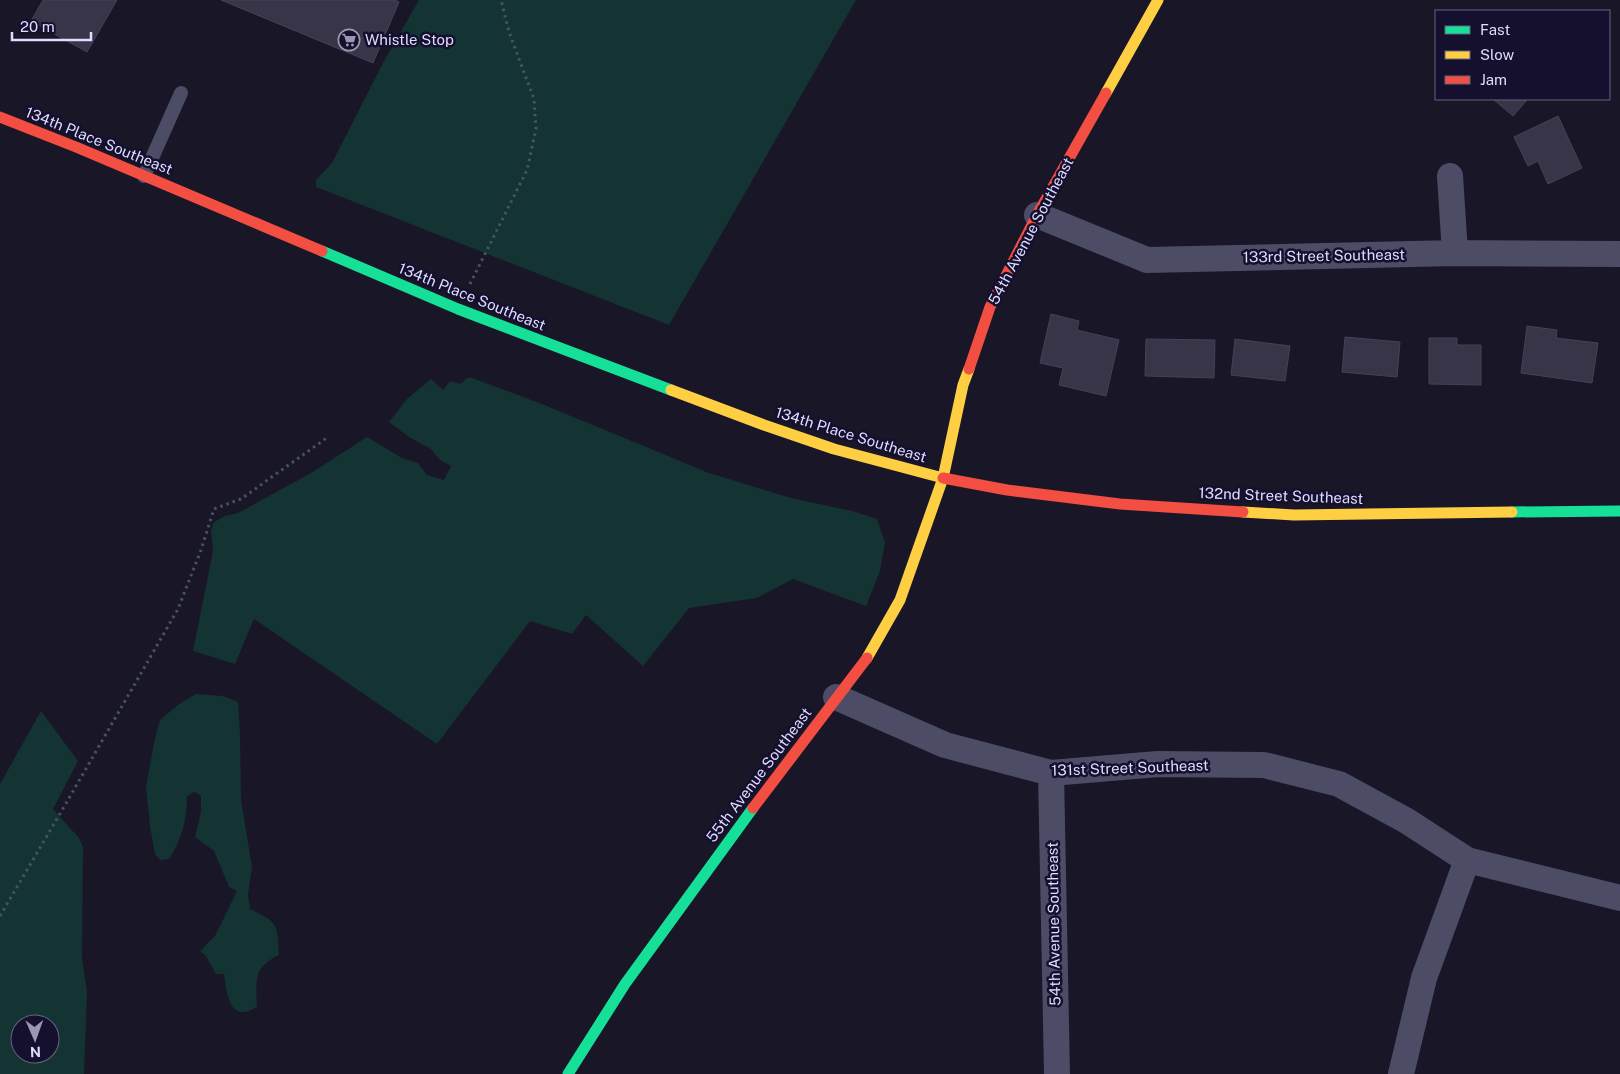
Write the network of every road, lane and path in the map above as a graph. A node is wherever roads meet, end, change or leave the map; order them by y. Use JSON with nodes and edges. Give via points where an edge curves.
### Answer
{"nodes":[{"id":1,"x":501,"y":0,"type":"edge"},
{"id":2,"x":1158,"y":0,"type":"edge"},
{"id":3,"x":181,"y":92,"type":"dead end"},
{"id":4,"x":0,"y":117,"type":"edge"},
{"id":5,"x":144,"y":176,"type":"junction"},
{"id":6,"x":1450,"y":176,"type":"dead end"},
{"id":7,"x":1037,"y":215,"type":"junction"},
{"id":8,"x":1456,"y":253,"type":"junction"},
{"id":9,"x":1620,"y":254,"type":"edge"},
{"id":10,"x":458,"y":309,"type":"junction"},
{"id":11,"x":328,"y":437,"type":"dead end"},
{"id":12,"x":943,"y":478,"type":"junction"},
{"id":13,"x":1620,"y":511,"type":"edge"},
{"id":14,"x":836,"y":697,"type":"junction"},
{"id":15,"x":1052,"y":773,"type":"junction"},
{"id":16,"x":1468,"y":860,"type":"junction"},
{"id":17,"x":1620,"y":898,"type":"edge"},
{"id":18,"x":0,"y":916,"type":"edge"},
{"id":19,"x":568,"y":1074,"type":"edge"},
{"id":20,"x":1057,"y":1074,"type":"edge"},
{"id":21,"x":1401,"y":1074,"type":"edge"}],
"edges":[{"from":1,"to":10,"type":"path","via":[[509,32],[534,99],[536,129],[526,170]]},
{"from":2,"to":7,"type":"main road","name":"54th Avenue Southeast"},
{"from":3,"to":5,"type":"lane"},
{"from":4,"to":5,"type":"main road","name":"134th Place Southeast"},
{"from":5,"to":10,"type":"main road","name":"134th Place Southeast"},
{"from":6,"to":8,"type":"street"},
{"from":7,"to":8,"type":"street","name":"133rd Street Southeast","via":[[1147,260]]},
{"from":7,"to":12,"type":"main road","name":"54th Avenue Southeast","via":[[990,307],[963,385]]},
{"from":8,"to":9,"type":"street","name":"133rd Street Southeast"},
{"from":10,"to":12,"type":"main road","name":"134th Place Southeast","via":[[764,425],[834,449]]},
{"from":11,"to":18,"type":"path","via":[[240,499],[214,509],[178,609]]},
{"from":12,"to":13,"type":"main road","name":"132nd Street Southeast","via":[[1007,490],[1120,504],[1294,515]]},
{"from":12,"to":14,"type":"main road","name":"55th Avenue Southeast","via":[[900,600],[868,657]]},
{"from":14,"to":15,"type":"street","name":"131st Street Southeast","via":[[945,745]]},
{"from":14,"to":19,"type":"main road","name":"55th Avenue Southeast","via":[[625,984]]},
{"from":15,"to":16,"type":"street","name":"131st Street Southeast","via":[[1158,764],[1264,765],[1339,784],[1407,821]]},
{"from":15,"to":20,"type":"street","name":"54th Avenue Southeast"},
{"from":16,"to":17,"type":"street","name":"131st Street Southeast"},
{"from":16,"to":21,"type":"street","via":[[1424,978]]}]}
